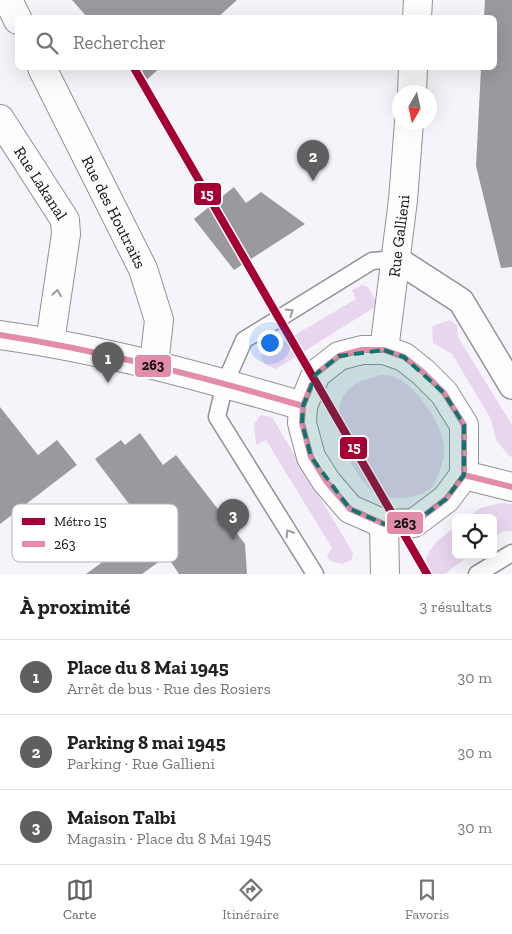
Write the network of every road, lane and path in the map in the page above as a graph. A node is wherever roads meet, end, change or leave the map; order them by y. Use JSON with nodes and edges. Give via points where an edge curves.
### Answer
{"nodes":[{"id":1,"x":8,"y":0,"type":"edge"},
{"id":2,"x":418,"y":0,"type":"edge"},
{"id":3,"x":16,"y":15,"type":"edge"},
{"id":4,"x":417,"y":15,"type":"edge"},
{"id":5,"x":43,"y":70,"type":"edge"},
{"id":6,"x":413,"y":70,"type":"edge"},
{"id":7,"x":412,"y":85,"type":"edge"},
{"id":8,"x":0,"y":119,"type":"edge"},
{"id":9,"x":408,"y":130,"type":"edge"},
{"id":10,"x":396,"y":259,"type":"junction"},
{"id":11,"x":0,"y":335,"type":"edge"},
{"id":12,"x":50,"y":342,"type":"junction"},
{"id":13,"x":384,"y":350,"type":"junction"},
{"id":14,"x":154,"y":364,"type":"junction"},
{"id":15,"x":224,"y":383,"type":"junction"},
{"id":16,"x":512,"y":386,"type":"edge"},
{"id":17,"x":303,"y":406,"type":"junction"},
{"id":18,"x":464,"y":476,"type":"junction"},
{"id":19,"x":512,"y":487,"type":"edge"},
{"id":20,"x":384,"y":524,"type":"junction"},
{"id":21,"x":512,"y":553,"type":"edge"},
{"id":22,"x":315,"y":574,"type":"edge"},
{"id":23,"x":385,"y":574,"type":"edge"},
{"id":24,"x":477,"y":574,"type":"edge"}],
"edges":[{"from":1,"to":3,"type":"street"},
{"from":2,"to":4,"type":"street"},
{"from":5,"to":14,"type":"street","name":"Rue des Houtraits","via":[[143,269],[159,320]]},
{"from":6,"to":7,"type":"street"},
{"from":12,"to":8,"type":"street","name":"Rue Lakanal","one_way":true,"via":[[66,234],[65,220]]},
{"from":9,"to":10,"type":"street","name":"Rue Gallieni"},
{"from":10,"to":13,"type":"street","name":"Rue Gallieni"},
{"from":15,"to":10,"type":"lane","one_way":true,"via":[[244,340],[372,261]]},
{"from":10,"to":16,"type":"street","via":[[461,301]]},
{"from":11,"to":12,"type":"street"},
{"from":12,"to":14,"type":"street"},
{"from":13,"to":17,"type":"street","via":[[362,350],[338,356],[316,374]]},
{"from":13,"to":18,"type":"street","via":[[404,357],[444,393],[464,425]]},
{"from":14,"to":15,"type":"street"},
{"from":15,"to":17,"type":"street"},
{"from":22,"to":15,"type":"lane","one_way":true,"via":[[217,417]]},
{"from":17,"to":20,"type":"street","via":[[302,423],[311,457],[326,481],[350,509]]},
{"from":18,"to":19,"type":"street"},
{"from":18,"to":20,"type":"street","via":[[446,499],[414,523]]},
{"from":20,"to":23,"type":"street"},
{"from":21,"to":24,"type":"lane"}]}
